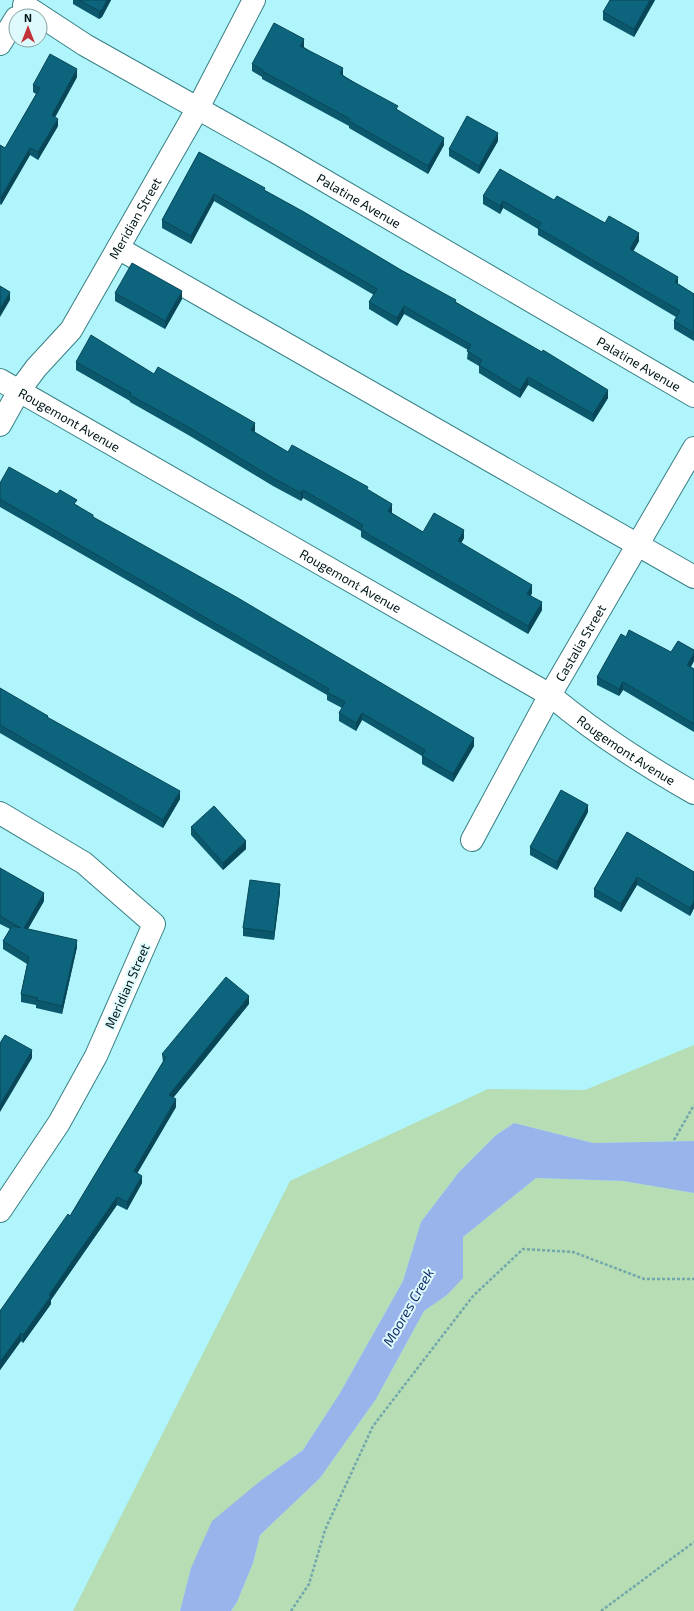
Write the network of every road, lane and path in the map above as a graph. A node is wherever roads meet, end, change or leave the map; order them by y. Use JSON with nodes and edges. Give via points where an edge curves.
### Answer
{"nodes":[{"id":1,"x":254,"y":0,"type":"edge"},
{"id":2,"x":48,"y":25,"type":"edge"},
{"id":3,"x":8,"y":31,"type":"edge"},
{"id":4,"x":0,"y":44,"type":"edge"},
{"id":5,"x":198,"y":108,"type":"junction"},
{"id":6,"x":118,"y":248,"type":"junction"},
{"id":7,"x":0,"y":380,"type":"edge"},
{"id":8,"x":19,"y":391,"type":"junction"},
{"id":9,"x":694,"y":396,"type":"edge"},
{"id":10,"x":0,"y":425,"type":"edge"},
{"id":11,"x":694,"y":448,"type":"edge"},
{"id":12,"x":637,"y":545,"type":"junction"},
{"id":13,"x":694,"y":577,"type":"edge"},
{"id":14,"x":550,"y":695,"type":"junction"},
{"id":15,"x":694,"y":793,"type":"edge"},
{"id":16,"x":0,"y":812,"type":"edge"},
{"id":17,"x":472,"y":840,"type":"dead end"},
{"id":18,"x":694,"y":1105,"type":"edge"},
{"id":19,"x":674,"y":1140,"type":"dead end"},
{"id":20,"x":0,"y":1210,"type":"edge"},
{"id":21,"x":694,"y":1279,"type":"edge"},
{"id":22,"x":694,"y":1542,"type":"edge"},
{"id":23,"x":291,"y":1611,"type":"edge"},
{"id":24,"x":601,"y":1611,"type":"edge"}],
"edges":[{"from":1,"to":5,"type":"street","name":"Meridian Street"},
{"from":2,"to":5,"type":"street","name":"Palatine Avenue"},
{"from":3,"to":4,"type":"street"},
{"from":5,"to":6,"type":"street","name":"Meridian Street"},
{"from":5,"to":9,"type":"street","name":"Palatine Avenue"},
{"from":6,"to":8,"type":"street","name":"Meridian Street","via":[[71,330]]},
{"from":6,"to":12,"type":"street"},
{"from":7,"to":8,"type":"street","name":"Rougemont Avenue"},
{"from":8,"to":10,"type":"street","name":"Meridian Street"},
{"from":8,"to":14,"type":"street","name":"Rougemont Avenue"},
{"from":11,"to":12,"type":"street","name":"Castalia Street"},
{"from":12,"to":13,"type":"street"},
{"from":12,"to":14,"type":"street","name":"Castalia Street"},
{"from":14,"to":15,"type":"street","name":"Rougemont Avenue","via":[[584,724],[642,763]]},
{"from":14,"to":17,"type":"street","name":"Castalia Street"},
{"from":16,"to":20,"type":"street","name":"Meridian Street","via":[[84,863],[154,924],[96,1056],[59,1123]]},
{"from":18,"to":19,"type":"path"},
{"from":21,"to":23,"type":"path","via":[[644,1279],[573,1252],[523,1250],[473,1296],[373,1426],[325,1530],[309,1584]]},
{"from":22,"to":24,"type":"path"}]}
